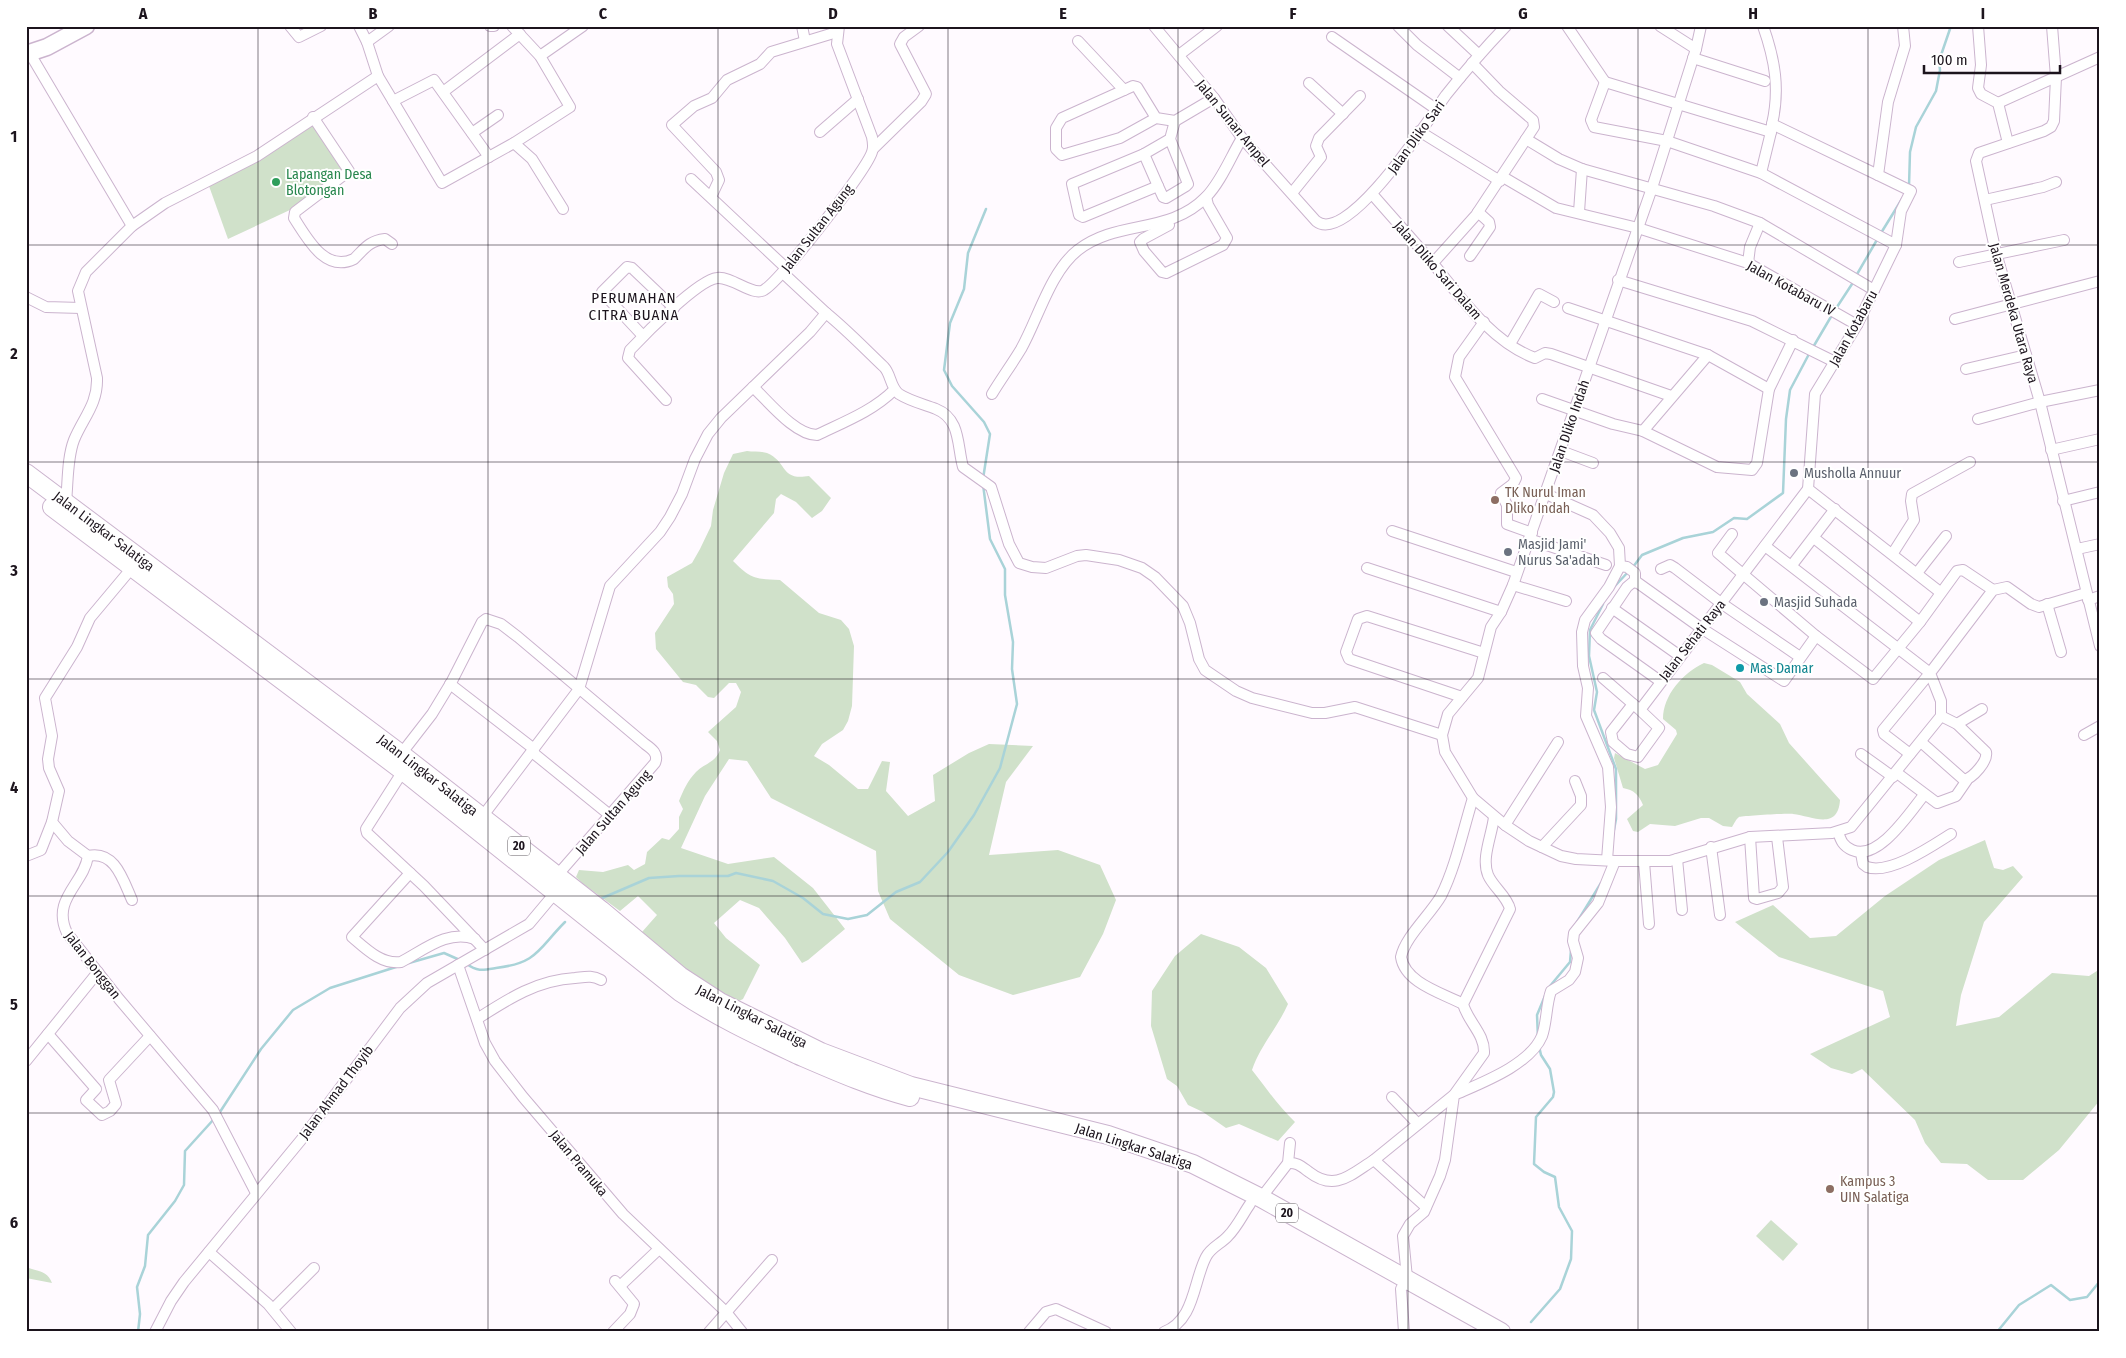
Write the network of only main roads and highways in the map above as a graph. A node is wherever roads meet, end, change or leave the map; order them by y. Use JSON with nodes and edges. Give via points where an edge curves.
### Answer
{"nodes":[{"id":1,"x":86,"y":26,"type":"edge"},
{"id":2,"x":28,"y":53,"type":"edge"},
{"id":3,"x":26,"y":472,"type":"edge"},
{"id":4,"x":26,"y":487,"type":"edge"},
{"id":5,"x":97,"y":534,"type":"junction"},
{"id":6,"x":402,"y":763,"type":"junction"},
{"id":7,"x":553,"y":885,"type":"junction"},
{"id":8,"x":1404,"y":1283,"type":"junction"},
{"id":9,"x":1478,"y":1332,"type":"edge"},
{"id":10,"x":1501,"y":1332,"type":"edge"}],
"edges":[{"from":1,"to":2,"type":"main road","via":[[47,47]]},
{"from":3,"to":5,"type":"highway","name":"Jalan Lingkar Salatiga","number":"20","via":[[66,502]]},
{"from":4,"to":5,"type":"highway","name":"Jalan Lingkar Salatiga","number":"20"},
{"from":5,"to":6,"type":"highway","name":"Jalan Lingkar Salatiga","number":"20"},
{"from":5,"to":6,"type":"highway","name":"Jalan Lingkar Salatiga","number":"20","via":[[131,569]]},
{"from":6,"to":7,"type":"highway","name":"Jalan Lingkar Salatiga","number":"20"},
{"from":6,"to":7,"type":"highway","name":"Jalan Lingkar Salatiga","number":"20","via":[[482,817]]},
{"from":7,"to":8,"type":"highway","name":"Jalan Lingkar Salatiga","number":"20","via":[[655,964],[740,1013],[821,1052],[909,1091],[1062,1123],[1139,1145],[1212,1173]]},
{"from":8,"to":9,"type":"highway","name":"Jalan Lingkar Salatiga","number":"20"},
{"from":8,"to":10,"type":"highway","name":"Jalan Lingkar Salatiga","number":"20"}]}
